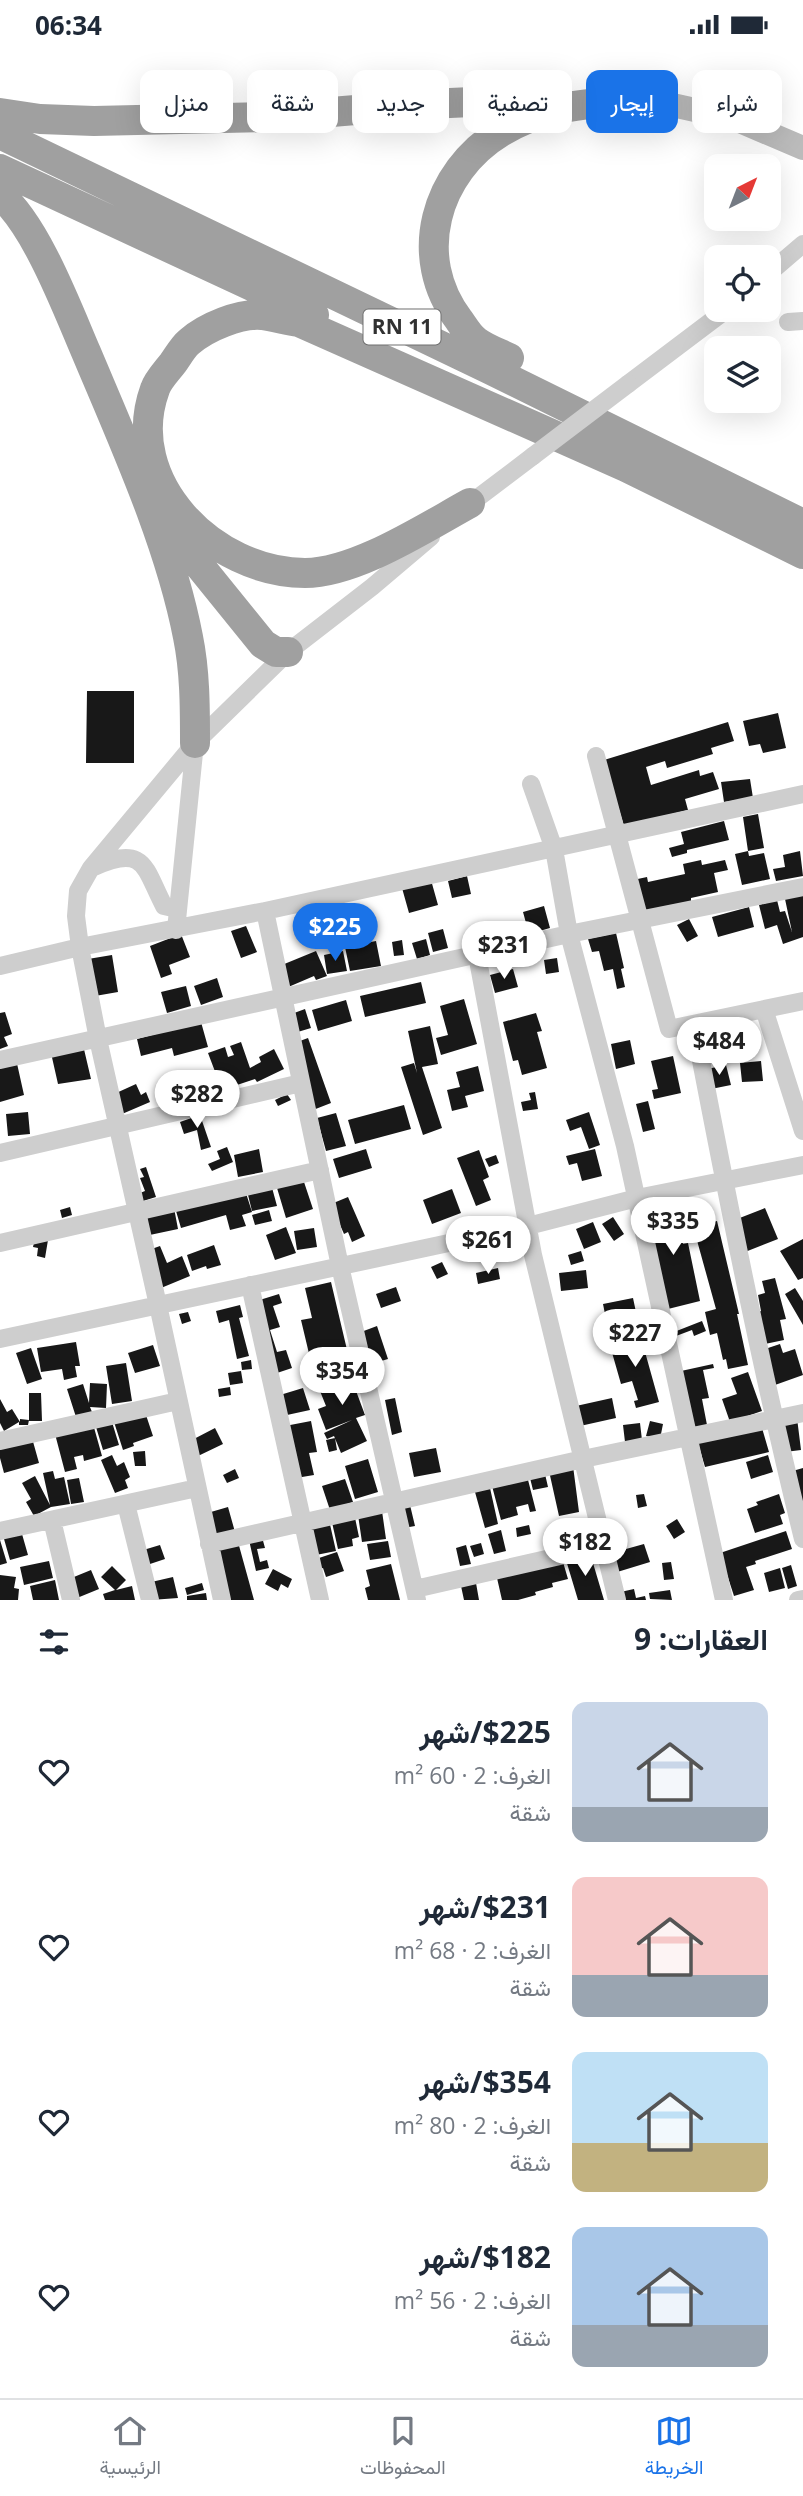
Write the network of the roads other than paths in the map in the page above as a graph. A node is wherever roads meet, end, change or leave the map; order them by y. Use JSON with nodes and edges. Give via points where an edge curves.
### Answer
{"nodes":[{"id":1,"x":586,"y":99,"type":"edge"},
{"id":2,"x":586,"y":104,"type":"edge"},
{"id":3,"x":678,"y":106,"type":"edge"},
{"id":4,"x":0,"y":113,"type":"edge"},
{"id":5,"x":0,"y":134,"type":"edge"},
{"id":6,"x":798,"y":148,"type":"edge"},
{"id":7,"x":0,"y":169,"type":"edge"},
{"id":8,"x":0,"y":195,"type":"edge"},
{"id":9,"x":803,"y":244,"type":"edge"},
{"id":10,"x":781,"y":263,"type":"edge"},
{"id":11,"x":710,"y":322,"type":"edge"},
{"id":12,"x":644,"y":475,"type":"junction"},
{"id":13,"x":147,"y":502,"type":"junction"},
{"id":14,"x":470,"y":503,"type":"junction"},
{"id":15,"x":803,"y":521,"type":"edge"},
{"id":16,"x":803,"y":554,"type":"edge"},
{"id":17,"x":288,"y":652,"type":"junction"},
{"id":18,"x":195,"y":743,"type":"junction"},
{"id":19,"x":596,"y":756,"type":"dead end"},
{"id":20,"x":531,"y":784,"type":"dead end"},
{"id":21,"x":803,"y":794,"type":"edge"},
{"id":22,"x":617,"y":835,"type":"junction"},
{"id":23,"x":554,"y":849,"type":"junction"},
{"id":24,"x":91,"y":868,"type":"junction"},
{"id":25,"x":803,"y":887,"type":"edge"},
{"id":26,"x":177,"y":909,"type":"junction"},
{"id":27,"x":265,"y":911,"type":"junction"},
{"id":28,"x":639,"y":920,"type":"junction"},
{"id":29,"x":176,"y":930,"type":"junction"},
{"id":30,"x":569,"y":935,"type":"junction"},
{"id":31,"x":80,"y":947,"type":"junction"},
{"id":32,"x":477,"y":955,"type":"junction"},
{"id":33,"x":0,"y":966,"type":"edge"},
{"id":34,"x":283,"y":998,"type":"junction"},
{"id":35,"x":803,"y":1001,"type":"edge"},
{"id":36,"x":764,"y":1009,"type":"junction"},
{"id":37,"x":694,"y":1024,"type":"junction"},
{"id":38,"x":98,"y":1039,"type":"junction"},
{"id":39,"x":0,"y":1060,"type":"edge"},
{"id":40,"x":301,"y":1083,"type":"junction"},
{"id":41,"x":118,"y":1126,"type":"junction"},
{"id":42,"x":803,"y":1131,"type":"edge"},
{"id":43,"x":0,"y":1153,"type":"edge"},
{"id":44,"x":803,"y":1165,"type":"edge"},
{"id":45,"x":320,"y":1170,"type":"junction"},
{"id":46,"x":724,"y":1181,"type":"junction"},
{"id":47,"x":637,"y":1198,"type":"junction"},
{"id":48,"x":137,"y":1212,"type":"junction"},
{"id":49,"x":528,"y":1226,"type":"junction"},
{"id":50,"x":0,"y":1243,"type":"edge"},
{"id":51,"x":340,"y":1266,"type":"junction"},
{"id":52,"x":250,"y":1286,"type":"junction"},
{"id":53,"x":159,"y":1305,"type":"junction"},
{"id":54,"x":0,"y":1339,"type":"edge"},
{"id":55,"x":178,"y":1401,"type":"junction"},
{"id":56,"x":803,"y":1413,"type":"edge"},
{"id":57,"x":774,"y":1419,"type":"junction"},
{"id":58,"x":688,"y":1437,"type":"junction"},
{"id":59,"x":0,"y":1441,"type":"edge"},
{"id":60,"x":583,"y":1459,"type":"junction"},
{"id":61,"x":197,"y":1489,"type":"junction"},
{"id":62,"x":395,"y":1502,"type":"junction"},
{"id":63,"x":126,"y":1504,"type":"junction"},
{"id":64,"x":52,"y":1520,"type":"junction"},
{"id":65,"x":302,"y":1522,"type":"junction"},
{"id":66,"x":0,"y":1531,"type":"edge"},
{"id":67,"x":803,"y":1539,"type":"edge"},
{"id":68,"x":209,"y":1545,"type":"junction"},
{"id":69,"x":604,"y":1546,"type":"junction"},
{"id":70,"x":416,"y":1595,"type":"edge"},
{"id":71,"x":803,"y":1599,"type":"edge"},
{"id":72,"x":71,"y":1600,"type":"edge"},
{"id":73,"x":150,"y":1600,"type":"edge"},
{"id":74,"x":222,"y":1600,"type":"edge"},
{"id":75,"x":320,"y":1600,"type":"edge"},
{"id":76,"x":617,"y":1600,"type":"edge"},
{"id":77,"x":724,"y":1600,"type":"edge"},
{"id":78,"x":798,"y":1600,"type":"edge"}],
"edges":[{"from":1,"to":4,"type":"highway","via":[[428,104],[271,117],[94,121]]},
{"from":2,"to":15,"type":"highway","via":[[538,114],[499,133],[467,160],[447,189],[434,223],[434,262],[444,298],[475,341]]},
{"from":3,"to":6,"type":"main road","via":[[723,116]]},
{"from":5,"to":15,"type":"highway","number":"RN 11"},
{"from":7,"to":12,"type":"highway","number":"RN 11"},
{"from":8,"to":13,"type":"highway","via":[[27,228],[64,302]]},
{"from":9,"to":10,"type":"street"},
{"from":11,"to":14,"type":"street","bridge":true},
{"from":12,"to":14,"type":"highway","via":[[299,322],[260,315],[230,318],[189,342],[155,387],[147,424],[150,460],[167,496],[199,533],[232,555],[271,569],[306,573],[341,568]]},
{"from":12,"to":16,"type":"highway","number":"RN 11"},
{"from":13,"to":17,"type":"highway","via":[[263,644],[276,652]]},
{"from":13,"to":18,"type":"highway","via":[[188,637]]},
{"from":14,"to":17,"type":"street"},
{"from":17,"to":18,"type":"street"},
{"from":18,"to":24,"type":"street"},
{"from":18,"to":26,"type":"street"},
{"from":19,"to":22,"type":"street"},
{"from":20,"to":23,"type":"street"},
{"from":21,"to":22,"type":"street"},
{"from":22,"to":23,"type":"street"},
{"from":22,"to":28,"type":"street"},
{"from":23,"to":27,"type":"street"},
{"from":23,"to":30,"type":"street"},
{"from":24,"to":26,"type":"street","via":[[112,859],[139,862],[148,869],[164,906]]},
{"from":24,"to":31,"type":"street","via":[[78,891]]},
{"from":25,"to":28,"type":"street"},
{"from":26,"to":29,"type":"street"},
{"from":27,"to":29,"type":"street"},
{"from":27,"to":34,"type":"street"},
{"from":28,"to":30,"type":"street"},
{"from":28,"to":37,"type":"street","via":[[669,1029]]},
{"from":29,"to":31,"type":"street"},
{"from":30,"to":32,"type":"street"},
{"from":30,"to":47,"type":"street"},
{"from":31,"to":33,"type":"street"},
{"from":31,"to":38,"type":"street"},
{"from":32,"to":34,"type":"street"},
{"from":32,"to":49,"type":"street"},
{"from":34,"to":38,"type":"street"},
{"from":34,"to":40,"type":"street"},
{"from":35,"to":36,"type":"street"},
{"from":36,"to":37,"type":"street"},
{"from":36,"to":42,"type":"street"},
{"from":37,"to":46,"type":"street"},
{"from":38,"to":39,"type":"street"},
{"from":38,"to":41,"type":"street"},
{"from":40,"to":41,"type":"street"},
{"from":40,"to":45,"type":"street"},
{"from":41,"to":43,"type":"street"},
{"from":41,"to":48,"type":"street"},
{"from":44,"to":46,"type":"street"},
{"from":45,"to":48,"type":"street"},
{"from":45,"to":51,"type":"street"},
{"from":46,"to":47,"type":"street"},
{"from":46,"to":57,"type":"street"},
{"from":47,"to":49,"type":"street"},
{"from":47,"to":58,"type":"street"},
{"from":48,"to":50,"type":"street"},
{"from":48,"to":53,"type":"street"},
{"from":49,"to":51,"type":"street"},
{"from":49,"to":60,"type":"street"},
{"from":51,"to":52,"type":"street"},
{"from":51,"to":62,"type":"street"},
{"from":52,"to":53,"type":"street"},
{"from":52,"to":65,"type":"street"},
{"from":53,"to":54,"type":"street"},
{"from":53,"to":55,"type":"street"},
{"from":55,"to":59,"type":"street"},
{"from":55,"to":61,"type":"street"},
{"from":56,"to":57,"type":"street"},
{"from":57,"to":58,"type":"street"},
{"from":57,"to":67,"type":"street"},
{"from":58,"to":60,"type":"street"},
{"from":58,"to":77,"type":"street"},
{"from":60,"to":62,"type":"street"},
{"from":60,"to":69,"type":"street"},
{"from":61,"to":63,"type":"street"},
{"from":61,"to":68,"type":"street"},
{"from":62,"to":65,"type":"street"},
{"from":62,"to":70,"type":"street"},
{"from":63,"to":64,"type":"street"},
{"from":63,"to":73,"type":"street"},
{"from":64,"to":66,"type":"street"},
{"from":64,"to":72,"type":"street"},
{"from":65,"to":68,"type":"street"},
{"from":65,"to":75,"type":"street"},
{"from":68,"to":74,"type":"street"},
{"from":69,"to":70,"type":"street"},
{"from":69,"to":76,"type":"street"},
{"from":71,"to":78,"type":"street"}]}
